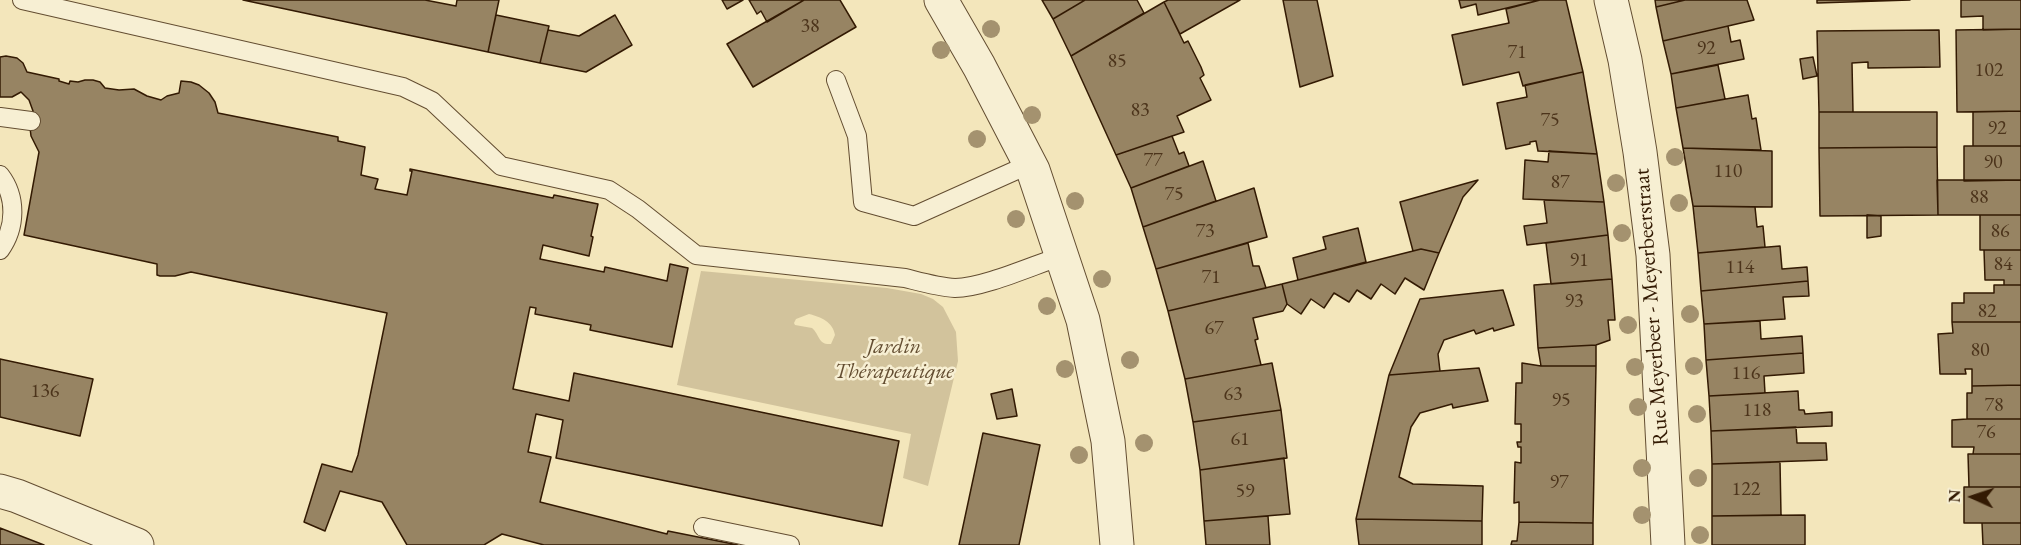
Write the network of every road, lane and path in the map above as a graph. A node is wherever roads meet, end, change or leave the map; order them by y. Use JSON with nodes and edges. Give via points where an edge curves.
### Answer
{"nodes":[{"id":1,"x":22,"y":0,"type":"edge"},
{"id":2,"x":941,"y":0,"type":"edge"},
{"id":3,"x":1611,"y":0,"type":"edge"},
{"id":4,"x":836,"y":80,"type":"dead end"},
{"id":5,"x":0,"y":117,"type":"edge"},
{"id":6,"x":32,"y":122,"type":"dead end"},
{"id":7,"x":1030,"y":164,"type":"junction"},
{"id":8,"x":0,"y":175,"type":"edge"},
{"id":9,"x":0,"y":250,"type":"edge"},
{"id":10,"x":1062,"y":256,"type":"junction"},
{"id":11,"x":0,"y":491,"type":"edge"},
{"id":12,"x":703,"y":527,"type":"dead end"},
{"id":13,"x":137,"y":545,"type":"edge"},
{"id":14,"x":790,"y":545,"type":"edge"},
{"id":15,"x":1117,"y":545,"type":"edge"},
{"id":16,"x":1668,"y":545,"type":"edge"}],
"edges":[{"from":1,"to":10,"type":"lane","via":[[403,87],[432,101],[501,166],[609,190],[696,255],[905,278],[955,288]]},
{"from":2,"to":7,"type":"street"},
{"from":3,"to":16,"type":"street","name":"Rue Meyerbeer - Meyerbeerstraat","via":[[1629,83],[1653,255]]},
{"from":4,"to":7,"type":"lane","via":[[857,136],[863,202],[914,216]]},
{"from":5,"to":6,"type":"lane"},
{"from":7,"to":10,"type":"street"},
{"from":8,"to":9,"type":"lane","via":[[12,202],[12,222]]},
{"from":10,"to":15,"type":"street","via":[[1083,320],[1108,441]]},
{"from":11,"to":13,"type":"street"},
{"from":12,"to":14,"type":"lane"}]}
